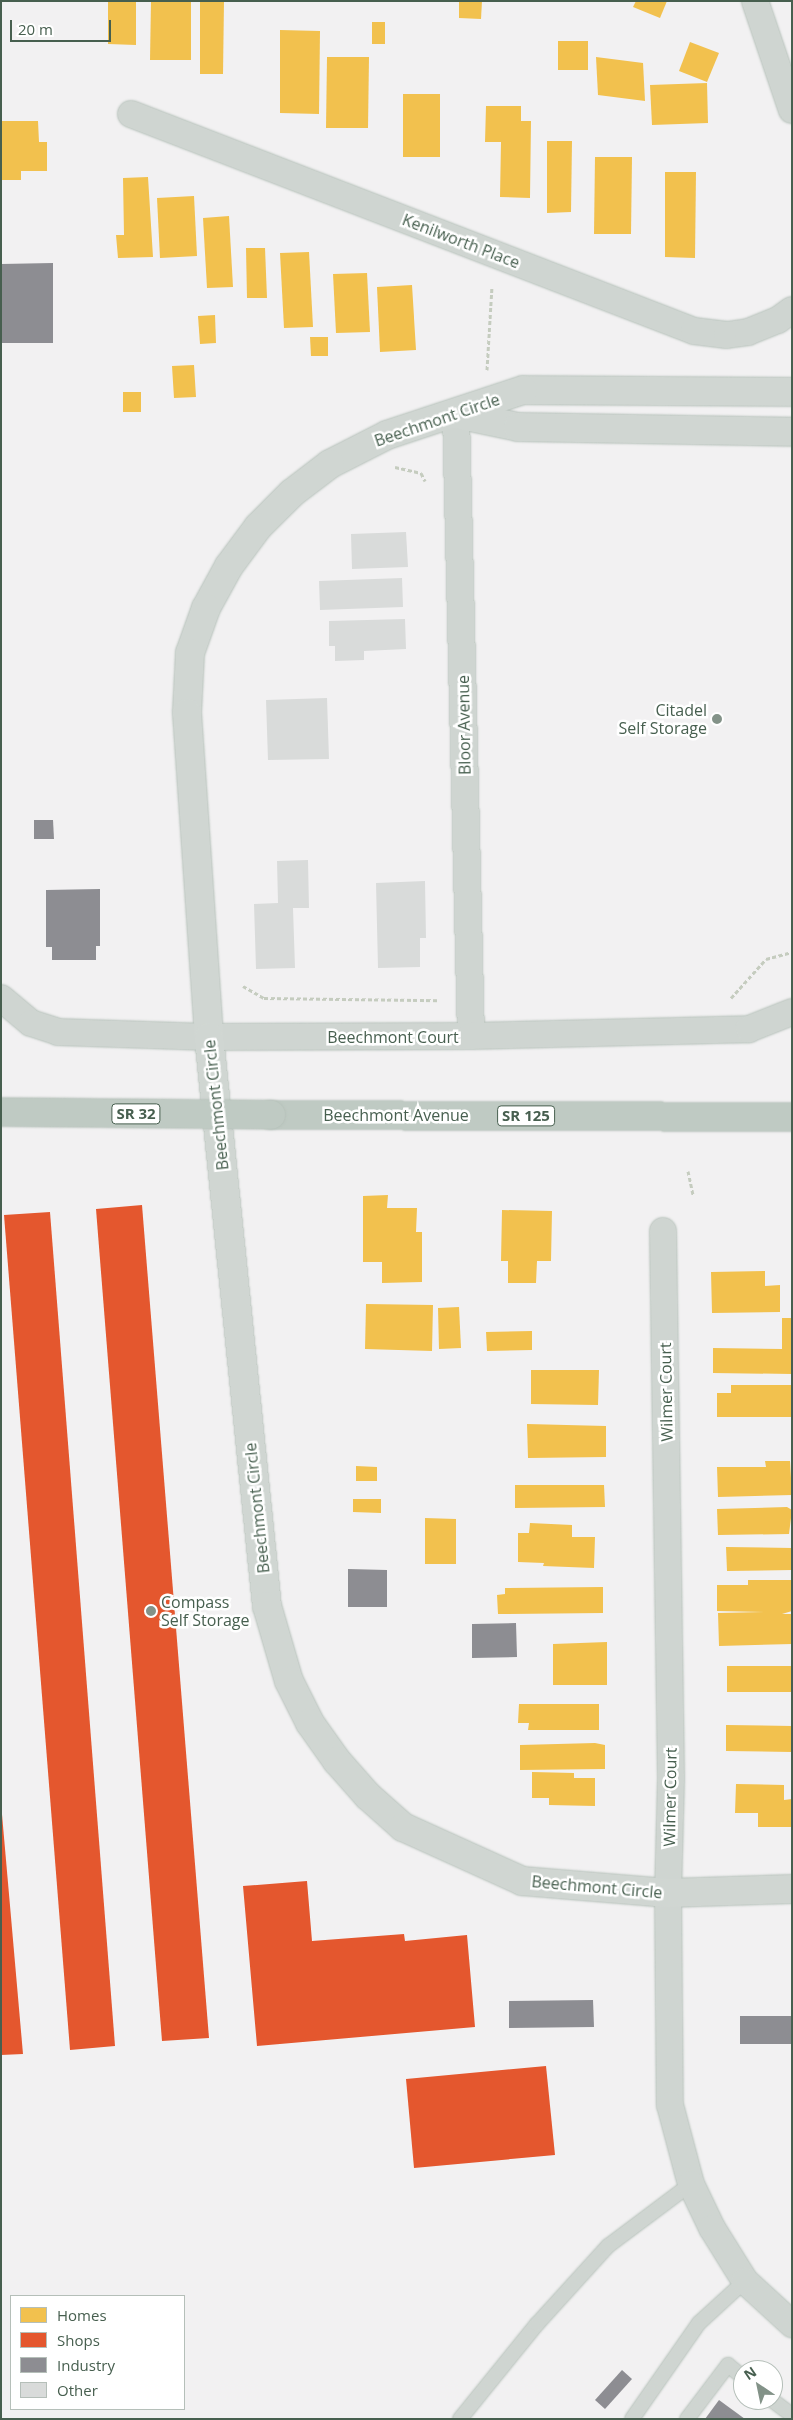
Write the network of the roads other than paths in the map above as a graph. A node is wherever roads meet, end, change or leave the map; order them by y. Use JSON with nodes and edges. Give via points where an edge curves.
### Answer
{"nodes":[{"id":1,"x":755,"y":1,"type":"edge"},
{"id":2,"x":792,"y":110,"type":"edge"},
{"id":3,"x":131,"y":114,"type":"dead end"},
{"id":4,"x":792,"y":310,"type":"edge"},
{"id":5,"x":792,"y":392,"type":"edge"},
{"id":6,"x":456,"y":414,"type":"junction"},
{"id":7,"x":792,"y":432,"type":"edge"},
{"id":8,"x":1,"y":998,"type":"edge"},
{"id":9,"x":792,"y":1012,"type":"edge"},
{"id":10,"x":471,"y":1036,"type":"junction"},
{"id":11,"x":209,"y":1038,"type":"junction"},
{"id":12,"x":1,"y":1112,"type":"edge"},
{"id":13,"x":271,"y":1115,"type":"joint"},
{"id":14,"x":789,"y":1117,"type":"edge"},
{"id":15,"x":663,"y":1231,"type":"dead end"},
{"id":16,"x":792,"y":1889,"type":"edge"},
{"id":17,"x":668,"y":1893,"type":"junction"},
{"id":18,"x":691,"y":2184,"type":"junction"},
{"id":19,"x":745,"y":2281,"type":"junction"},
{"id":20,"x":792,"y":2324,"type":"edge"},
{"id":21,"x":733,"y":2369,"type":"edge"},
{"id":22,"x":460,"y":2419,"type":"edge"},
{"id":23,"x":632,"y":2419,"type":"edge"},
{"id":24,"x":687,"y":2419,"type":"edge"}],
"edges":[{"from":1,"to":2,"type":"street"},
{"from":3,"to":4,"type":"street","name":"Kenilworth Place","via":[[694,331],[726,335],[748,332],[778,320]]},
{"from":5,"to":6,"type":"street","name":"Beechmont Circle","via":[[523,390]]},
{"from":6,"to":7,"type":"street","via":[[518,427]]},
{"from":6,"to":10,"type":"street","name":"Bloor Avenue"},
{"from":6,"to":11,"type":"street","name":"Beechmont Circle","via":[[386,435],[330,464],[292,493],[258,527],[229,566],[206,608],[190,653],[187,713]]},
{"from":8,"to":11,"type":"street","name":"Beechmont Court","via":[[32,1024],[58,1032]]},
{"from":9,"to":10,"type":"street","name":"Beechmont Court","via":[[749,1029]]},
{"from":10,"to":11,"type":"street","name":"Beechmont Court"},
{"from":11,"to":17,"type":"street","name":"Beechmont Circle","via":[[267,1606],[289,1681],[310,1723],[355,1782],[403,1827],[522,1881]]},
{"from":12,"to":13,"type":"highway","name":"Beechmont Avenue","number":"SR 32","bridge":true},
{"from":13,"to":14,"type":"highway","name":"Beechmont Avenue","number":"SR 125"},
{"from":15,"to":17,"type":"street","name":"Wilmer Court","via":[[671,1779]]},
{"from":16,"to":17,"type":"street","name":"Beechmont Circle"},
{"from":17,"to":18,"type":"street","name":"Wilmer Court","via":[[670,2105]]},
{"from":18,"to":19,"type":"street","name":"Wilmer Court","via":[[712,2228]]},
{"from":18,"to":22,"type":"lane","via":[[608,2246],[537,2324]]},
{"from":19,"to":20,"type":"street","name":"Wilmer Court"},
{"from":19,"to":23,"type":"lane","via":[[699,2323]]},
{"from":21,"to":24,"type":"lane","via":[[728,2365]]}]}
